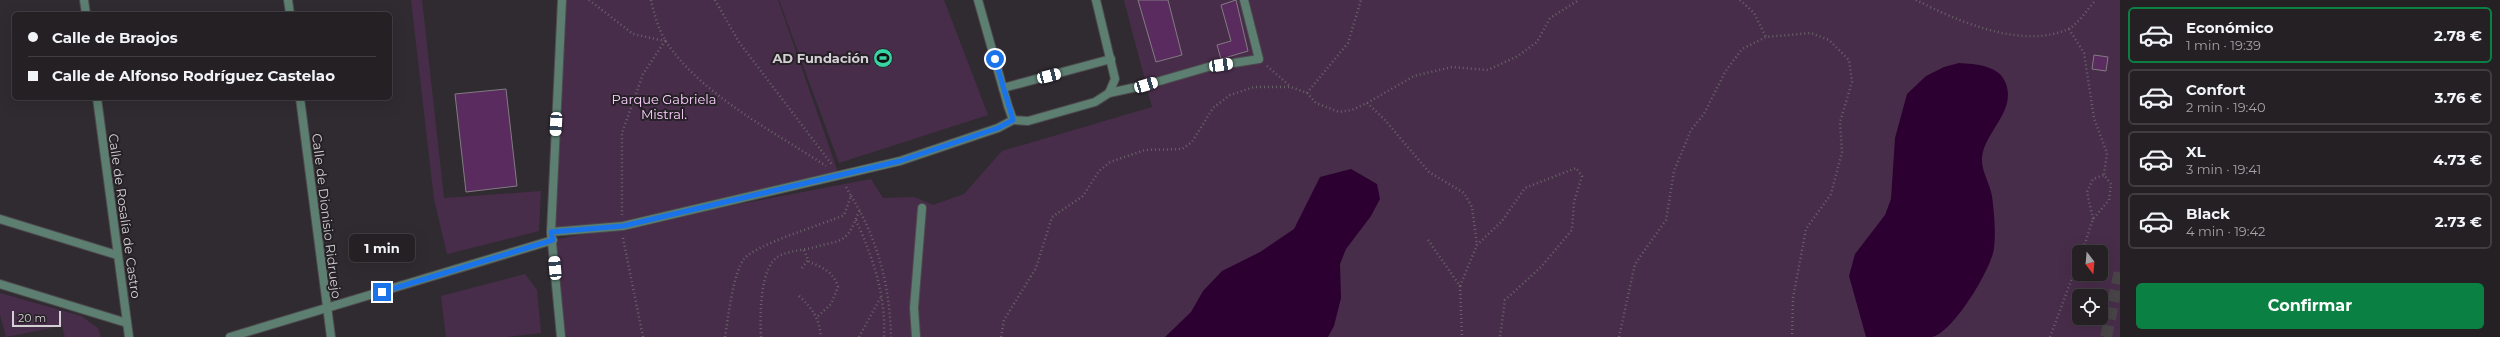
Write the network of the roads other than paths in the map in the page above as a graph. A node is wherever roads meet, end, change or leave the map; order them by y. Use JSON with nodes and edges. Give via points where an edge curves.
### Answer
{"nodes":[{"id":1,"x":84,"y":0,"type":"edge"},
{"id":2,"x":288,"y":0,"type":"edge"},
{"id":3,"x":562,"y":0,"type":"edge"},
{"id":4,"x":978,"y":0,"type":"edge"},
{"id":5,"x":1096,"y":0,"type":"edge"},
{"id":6,"x":1244,"y":0,"type":"edge"},
{"id":7,"x":86,"y":12,"type":"edge"},
{"id":8,"x":290,"y":12,"type":"edge"},
{"id":9,"x":1111,"y":59,"type":"junction"},
{"id":10,"x":1003,"y":88,"type":"junction"},
{"id":11,"x":1109,"y":93,"type":"junction"},
{"id":12,"x":97,"y":100,"type":"edge"},
{"id":13,"x":300,"y":100,"type":"edge"},
{"id":14,"x":1013,"y":120,"type":"junction"},
{"id":15,"x":922,"y":208,"type":"dead end"},
{"id":16,"x":0,"y":219,"type":"edge"},
{"id":17,"x":552,"y":236,"type":"junction"},
{"id":18,"x":117,"y":255,"type":"junction"},
{"id":19,"x":0,"y":284,"type":"edge"},
{"id":20,"x":327,"y":308,"type":"junction"},
{"id":21,"x":127,"y":323,"type":"junction"},
{"id":22,"x":129,"y":337,"type":"edge"},
{"id":23,"x":230,"y":337,"type":"edge"},
{"id":24,"x":330,"y":337,"type":"edge"},
{"id":25,"x":561,"y":337,"type":"edge"},
{"id":26,"x":916,"y":337,"type":"edge"}],
"edges":[{"from":1,"to":7,"type":"street"},
{"from":2,"to":8,"type":"street"},
{"from":3,"to":17,"type":"street"},
{"from":4,"to":10,"type":"street"},
{"from":5,"to":9,"type":"street"},
{"from":6,"to":11,"type":"street","via":[[1259,59],[1208,67]]},
{"from":9,"to":10,"type":"street"},
{"from":9,"to":11,"type":"street","via":[[1115,78]]},
{"from":10,"to":14,"type":"street"},
{"from":11,"to":14,"type":"street","via":[[1088,104],[1028,121]]},
{"from":12,"to":18,"type":"street","name":"Calle de Rosalía de Castro"},
{"from":13,"to":20,"type":"street","name":"Calle de Dionisio Ridruejo"},
{"from":14,"to":17,"type":"street","via":[[998,128],[900,161],[623,226]]},
{"from":15,"to":26,"type":"street","via":[[914,308]]},
{"from":16,"to":18,"type":"street"},
{"from":17,"to":20,"type":"street"},
{"from":17,"to":25,"type":"street"},
{"from":18,"to":21,"type":"street","name":"Calle de Rosalía de Castro"},
{"from":19,"to":21,"type":"street"},
{"from":20,"to":23,"type":"street"},
{"from":20,"to":24,"type":"street","name":"Calle de Dionisio Ridruejo"},
{"from":21,"to":22,"type":"street","name":"Calle de Rosalía de Castro"}]}
